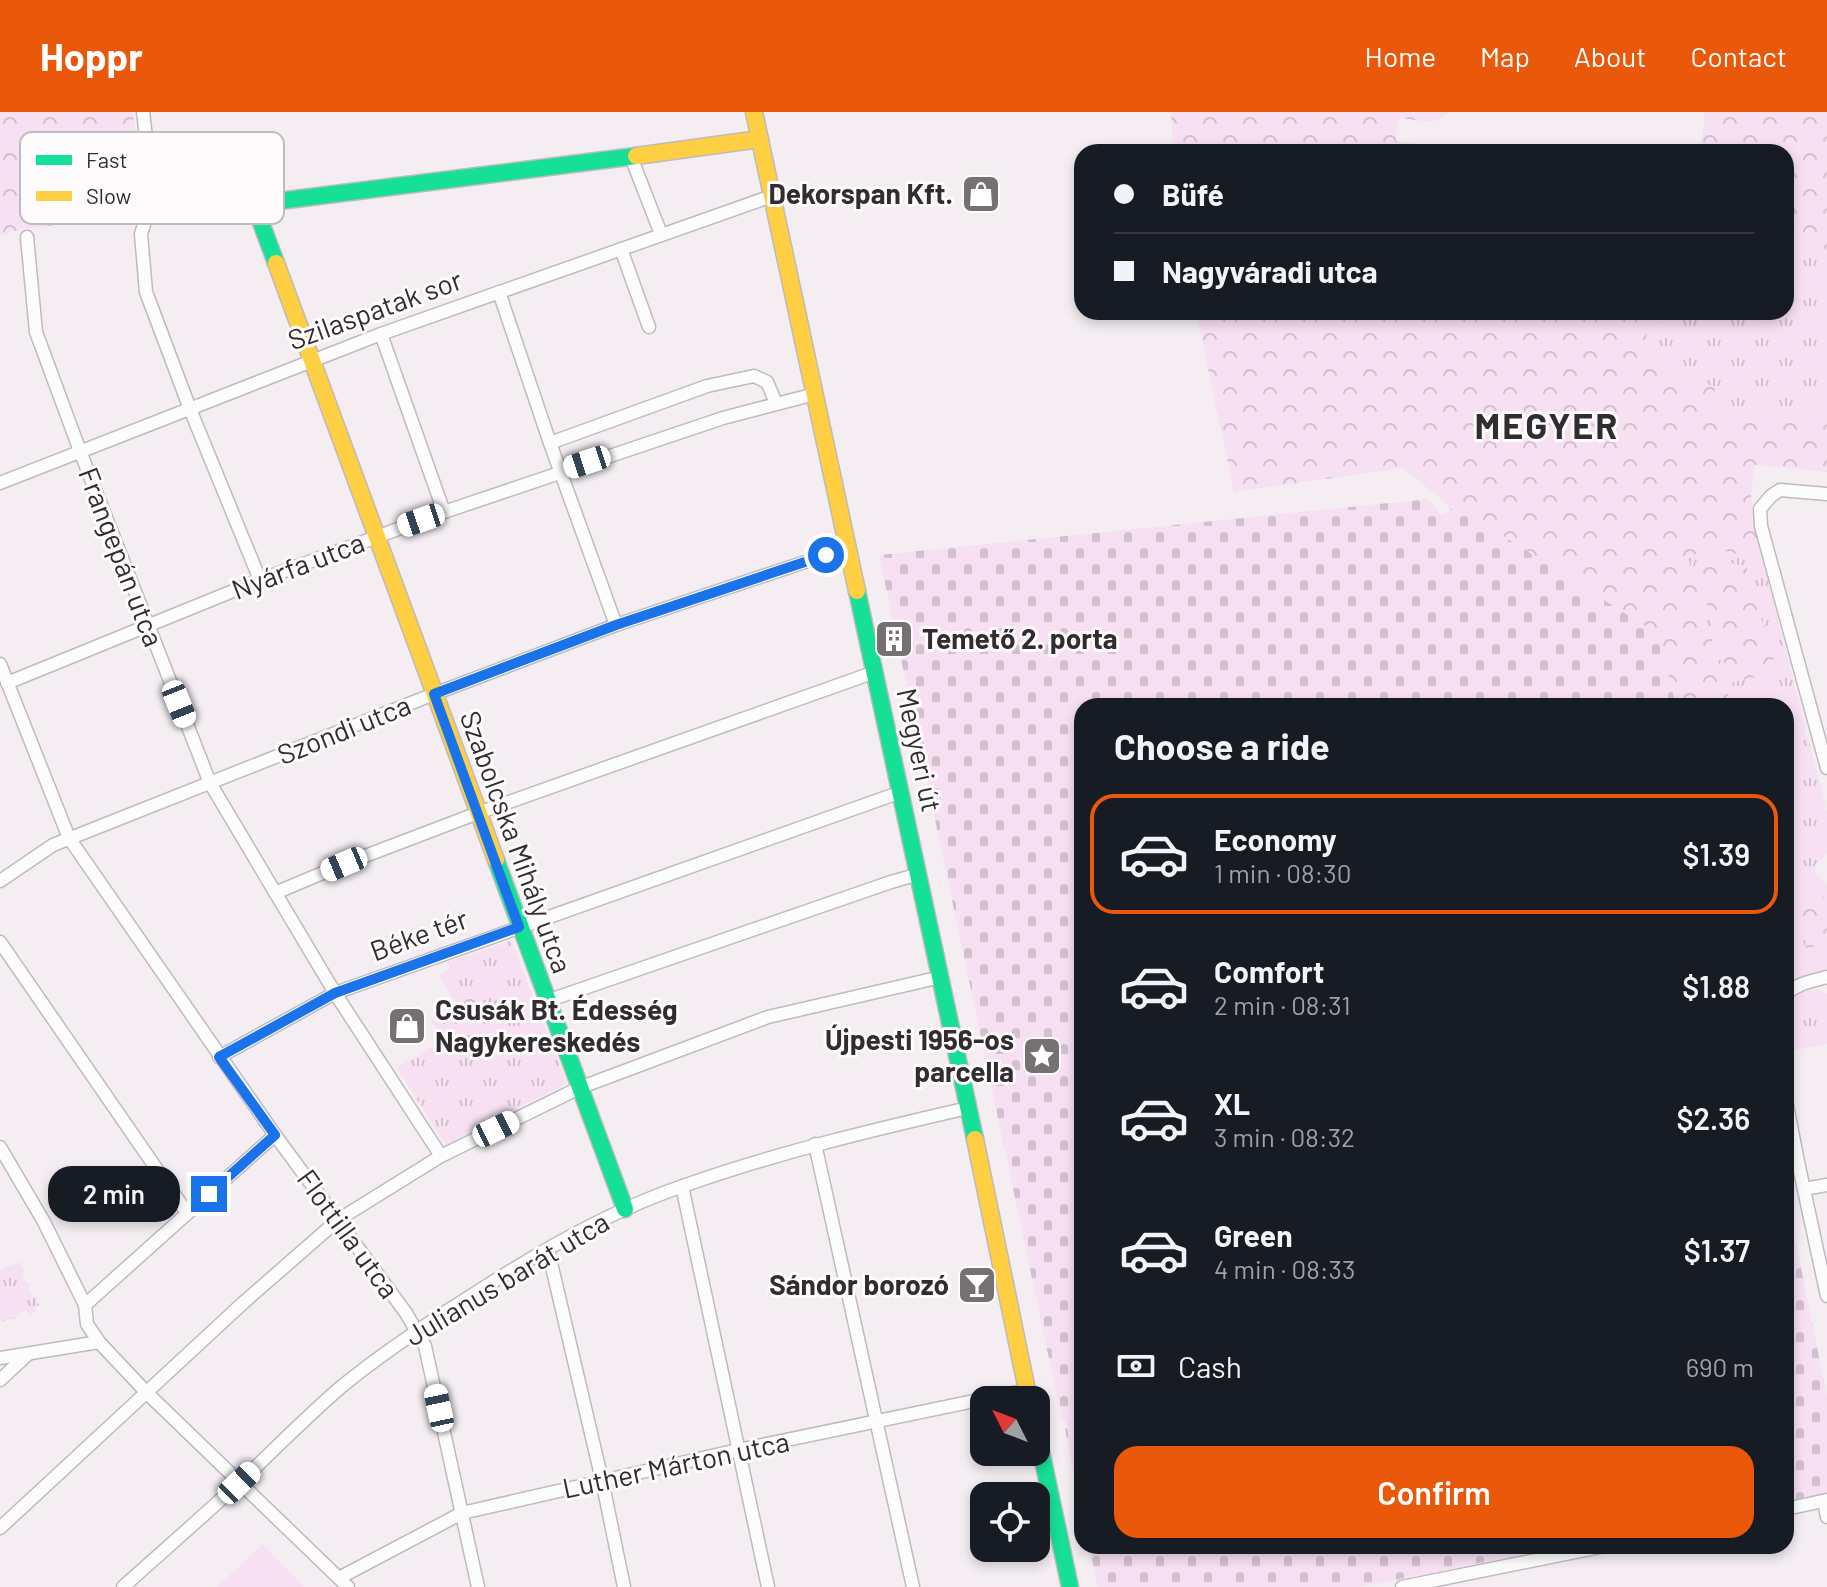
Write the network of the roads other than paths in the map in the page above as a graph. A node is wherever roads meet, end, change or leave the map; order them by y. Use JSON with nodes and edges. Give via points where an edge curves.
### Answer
{"nodes":[{"id":1,"x":143,"y":112,"type":"edge"},
{"id":2,"x":754,"y":112,"type":"edge"},
{"id":3,"x":145,"y":132,"type":"edge"},
{"id":4,"x":760,"y":139,"type":"junction"},
{"id":5,"x":631,"y":157,"type":"junction"},
{"id":6,"x":772,"y":196,"type":"junction"},
{"id":7,"x":284,"y":200,"type":"edge"},
{"id":8,"x":144,"y":224,"type":"edge"},
{"id":9,"x":261,"y":224,"type":"edge"},
{"id":10,"x":661,"y":234,"type":"junction"},
{"id":11,"x":27,"y":237,"type":"dead end"},
{"id":12,"x":621,"y":249,"type":"junction"},
{"id":13,"x":499,"y":292,"type":"junction"},
{"id":14,"x":649,"y":327,"type":"dead end"},
{"id":15,"x":381,"y":334,"type":"junction"},
{"id":16,"x":311,"y":361,"type":"junction"},
{"id":17,"x":815,"y":394,"type":"junction"},
{"id":18,"x":776,"y":403,"type":"junction"},
{"id":19,"x":190,"y":409,"type":"junction"},
{"id":20,"x":550,"y":443,"type":"junction"},
{"id":21,"x":80,"y":451,"type":"junction"},
{"id":22,"x":560,"y":471,"type":"junction"},
{"id":23,"x":0,"y":483,"type":"edge"},
{"id":24,"x":1827,"y":494,"type":"edge"},
{"id":25,"x":444,"y":512,"type":"junction"},
{"id":26,"x":376,"y":536,"type":"junction"},
{"id":27,"x":849,"y":551,"type":"junction"},
{"id":28,"x":260,"y":580,"type":"junction"},
{"id":29,"x":616,"y":625,"type":"junction"},
{"id":30,"x":148,"y":626,"type":"junction"},
{"id":31,"x":0,"y":664,"type":"edge"},
{"id":32,"x":875,"y":672,"type":"junction"},
{"id":33,"x":7,"y":683,"type":"junction"},
{"id":34,"x":434,"y":694,"type":"junction"},
{"id":35,"x":1827,"y":768,"type":"edge"},
{"id":36,"x":210,"y":783,"type":"junction"},
{"id":37,"x":901,"y":792,"type":"junction"},
{"id":38,"x":478,"y":813,"type":"junction"},
{"id":39,"x":69,"y":838,"type":"junction"},
{"id":40,"x":919,"y":874,"type":"junction"},
{"id":41,"x":0,"y":881,"type":"edge"},
{"id":42,"x":275,"y":893,"type":"junction"},
{"id":43,"x":519,"y":927,"type":"junction"},
{"id":44,"x":0,"y":942,"type":"edge"},
{"id":45,"x":941,"y":977,"type":"junction"},
{"id":46,"x":1827,"y":977,"type":"edge"},
{"id":47,"x":1794,"y":987,"type":"edge"},
{"id":48,"x":335,"y":993,"type":"junction"},
{"id":49,"x":547,"y":1001,"type":"junction"},
{"id":50,"x":219,"y":1057,"type":"junction"},
{"id":51,"x":579,"y":1088,"type":"junction"},
{"id":52,"x":968,"y":1108,"type":"junction"},
{"id":53,"x":275,"y":1135,"type":"junction"},
{"id":54,"x":1794,"y":1140,"type":"edge"},
{"id":55,"x":815,"y":1144,"type":"junction"},
{"id":56,"x":0,"y":1147,"type":"edge"},
{"id":57,"x":441,"y":1156,"type":"junction"},
{"id":58,"x":1827,"y":1185,"type":"edge"},
{"id":59,"x":682,"y":1186,"type":"junction"},
{"id":60,"x":1804,"y":1189,"type":"junction"},
{"id":61,"x":625,"y":1209,"type":"junction"},
{"id":62,"x":187,"y":1213,"type":"junction"},
{"id":63,"x":338,"y":1220,"type":"junction"},
{"id":64,"x":548,"y":1250,"type":"junction"},
{"id":65,"x":1827,"y":1296,"type":"edge"},
{"id":66,"x":85,"y":1305,"type":"junction"},
{"id":67,"x":416,"y":1330,"type":"junction"},
{"id":68,"x":99,"y":1342,"type":"junction"},
{"id":69,"x":27,"y":1355,"type":"junction"},
{"id":70,"x":0,"y":1358,"type":"edge"},
{"id":71,"x":0,"y":1380,"type":"edge"},
{"id":72,"x":1026,"y":1386,"type":"edge"},
{"id":73,"x":147,"y":1393,"type":"junction"},
{"id":74,"x":970,"y":1405,"type":"edge"},
{"id":75,"x":878,"y":1422,"type":"junction"},
{"id":76,"x":738,"y":1450,"type":"junction"},
{"id":77,"x":1044,"y":1466,"type":"edge"},
{"id":78,"x":602,"y":1480,"type":"junction"},
{"id":79,"x":239,"y":1483,"type":"junction"},
{"id":80,"x":1825,"y":1501,"type":"edge"},
{"id":81,"x":1794,"y":1507,"type":"edge"},
{"id":82,"x":462,"y":1513,"type":"junction"},
{"id":83,"x":1827,"y":1517,"type":"edge"},
{"id":84,"x":0,"y":1528,"type":"edge"},
{"id":85,"x":1573,"y":1554,"type":"edge"},
{"id":86,"x":1459,"y":1582,"type":"edge"},
{"id":87,"x":344,"y":1583,"type":"edge"},
{"id":88,"x":123,"y":1587,"type":"edge"},
{"id":89,"x":478,"y":1587,"type":"edge"},
{"id":90,"x":624,"y":1587,"type":"edge"},
{"id":91,"x":768,"y":1587,"type":"edge"},
{"id":92,"x":913,"y":1587,"type":"edge"},
{"id":93,"x":1070,"y":1587,"type":"edge"},
{"id":94,"x":1402,"y":1587,"type":"edge"}],
"edges":[{"from":1,"to":3,"type":"street"},
{"from":2,"to":4,"type":"street","name":"Megyeri út"},
{"from":4,"to":5,"type":"street"},
{"from":4,"to":6,"type":"street","name":"Megyeri út"},
{"from":5,"to":7,"type":"street","name":"Szabolcska Mihály utca"},
{"from":5,"to":10,"type":"street"},
{"from":6,"to":10,"type":"street","name":"Szilaspatak sor"},
{"from":6,"to":17,"type":"street","name":"Megyeri út"},
{"from":8,"to":19,"type":"street","via":[[146,292]]},
{"from":9,"to":16,"type":"street","name":"Szabolcska Mihály utca"},
{"from":10,"to":12,"type":"street","name":"Szilaspatak sor"},
{"from":11,"to":21,"type":"street","name":"Frangepán utca","via":[[36,332]]},
{"from":12,"to":13,"type":"street","name":"Szilaspatak sor"},
{"from":12,"to":14,"type":"street"},
{"from":13,"to":15,"type":"street","name":"Szilaspatak sor"},
{"from":13,"to":20,"type":"street"},
{"from":15,"to":16,"type":"street","name":"Szilaspatak sor"},
{"from":15,"to":25,"type":"street"},
{"from":16,"to":19,"type":"street","name":"Szilaspatak sor"},
{"from":16,"to":26,"type":"street","name":"Szabolcska Mihály utca"},
{"from":17,"to":18,"type":"street","name":"Nyárfa utca"},
{"from":17,"to":27,"type":"street","name":"Megyeri út"},
{"from":18,"to":20,"type":"street","via":[[767,382],[754,376],[707,386]]},
{"from":18,"to":22,"type":"street","name":"Nyárfa utca"},
{"from":19,"to":21,"type":"street","name":"Szilaspatak sor"},
{"from":19,"to":28,"type":"street"},
{"from":20,"to":22,"type":"street"},
{"from":21,"to":23,"type":"street","name":"Szilaspatak sor"},
{"from":21,"to":30,"type":"street","name":"Frangepán utca"},
{"from":22,"to":25,"type":"street","name":"Nyárfa utca"},
{"from":22,"to":29,"type":"street"},
{"from":24,"to":35,"type":"street","via":[[1780,490],[1760,509]]},
{"from":25,"to":26,"type":"street","name":"Nyárfa utca"},
{"from":26,"to":28,"type":"street","name":"Nyárfa utca"},
{"from":26,"to":34,"type":"street","name":"Szabolcska Mihály utca"},
{"from":27,"to":29,"type":"street","name":"Szondi utca"},
{"from":27,"to":32,"type":"street","name":"Megyeri út"},
{"from":28,"to":30,"type":"street","name":"Nyárfa utca"},
{"from":29,"to":34,"type":"street","name":"Szondi utca"},
{"from":30,"to":33,"type":"street","name":"Nyárfa utca"},
{"from":30,"to":36,"type":"street","name":"Frangepán utca"},
{"from":31,"to":33,"type":"street","name":"Flottilla utca"},
{"from":32,"to":37,"type":"street","name":"Megyeri út"},
{"from":32,"to":38,"type":"street"},
{"from":33,"to":39,"type":"street","name":"Flottilla utca"},
{"from":34,"to":36,"type":"street","name":"Szondi utca"},
{"from":34,"to":38,"type":"street","name":"Szabolcska Mihály utca"},
{"from":36,"to":39,"type":"street","name":"Szondi utca"},
{"from":36,"to":42,"type":"street","name":"Frangepán utca"},
{"from":37,"to":40,"type":"street","name":"Megyeri út"},
{"from":37,"to":43,"type":"street","name":"Béke tér"},
{"from":38,"to":42,"type":"street"},
{"from":38,"to":43,"type":"street","name":"Szabolcska Mihály utca"},
{"from":39,"to":41,"type":"street","name":"Szondi utca"},
{"from":39,"to":50,"type":"street","name":"Flottilla utca"},
{"from":40,"to":45,"type":"street","name":"Megyeri út"},
{"from":40,"to":49,"type":"street"},
{"from":42,"to":48,"type":"street","name":"Frangepán utca"},
{"from":43,"to":48,"type":"street","name":"Béke tér"},
{"from":43,"to":49,"type":"street","name":"Szabolcska Mihály utca"},
{"from":44,"to":62,"type":"street"},
{"from":45,"to":51,"type":"street","via":[[768,1017]]},
{"from":45,"to":52,"type":"street","name":"Megyeri út"},
{"from":46,"to":47,"type":"street"},
{"from":48,"to":50,"type":"street","name":"Béke tér"},
{"from":48,"to":57,"type":"street","name":"Frangepán utca"},
{"from":49,"to":51,"type":"street"},
{"from":50,"to":53,"type":"street","name":"Flottilla utca"},
{"from":51,"to":57,"type":"street"},
{"from":51,"to":61,"type":"street"},
{"from":52,"to":55,"type":"street","name":"Julianus barát utca"},
{"from":52,"to":72,"type":"street","name":"Megyeri út"},
{"from":53,"to":62,"type":"street"},
{"from":53,"to":63,"type":"street","name":"Flottilla utca"},
{"from":54,"to":60,"type":"street"},
{"from":55,"to":59,"type":"street","name":"Julianus barát utca"},
{"from":55,"to":75,"type":"street"},
{"from":56,"to":66,"type":"street"},
{"from":57,"to":63,"type":"street"},
{"from":58,"to":60,"type":"street"},
{"from":59,"to":61,"type":"street","name":"Julianus barát utca"},
{"from":59,"to":76,"type":"street"},
{"from":60,"to":65,"type":"street"},
{"from":61,"to":64,"type":"street","name":"Julianus barát utca"},
{"from":62,"to":66,"type":"street"},
{"from":63,"to":67,"type":"street","name":"Flottilla utca"},
{"from":63,"to":73,"type":"street"},
{"from":64,"to":67,"type":"street","name":"Julianus barát utca"},
{"from":64,"to":78,"type":"street"},
{"from":66,"to":68,"type":"street","via":[[87,1324]]},
{"from":67,"to":79,"type":"street","name":"Julianus barát utca","via":[[341,1387]]},
{"from":67,"to":82,"type":"street","name":"Flottilla utca","via":[[425,1346]]},
{"from":68,"to":69,"type":"street"},
{"from":68,"to":73,"type":"street"},
{"from":69,"to":70,"type":"street"},
{"from":69,"to":71,"type":"street"},
{"from":73,"to":79,"type":"street"},
{"from":73,"to":84,"type":"street"},
{"from":74,"to":75,"type":"street","name":"Luther Márton utca"},
{"from":75,"to":76,"type":"street","name":"Luther Márton utca"},
{"from":75,"to":92,"type":"street"},
{"from":76,"to":78,"type":"street","name":"Luther Márton utca"},
{"from":76,"to":91,"type":"street"},
{"from":77,"to":93,"type":"street"},
{"from":78,"to":82,"type":"street","name":"Luther Márton utca"},
{"from":78,"to":90,"type":"street"},
{"from":79,"to":87,"type":"street"},
{"from":79,"to":88,"type":"street","name":"Julianus barát utca"},
{"from":80,"to":81,"type":"street"},
{"from":80,"to":83,"type":"street"},
{"from":82,"to":87,"type":"street","name":"Luther Márton utca"},
{"from":82,"to":89,"type":"street","name":"Flottilla utca"},
{"from":85,"to":86,"type":"street"},
{"from":86,"to":94,"type":"street"}]}
